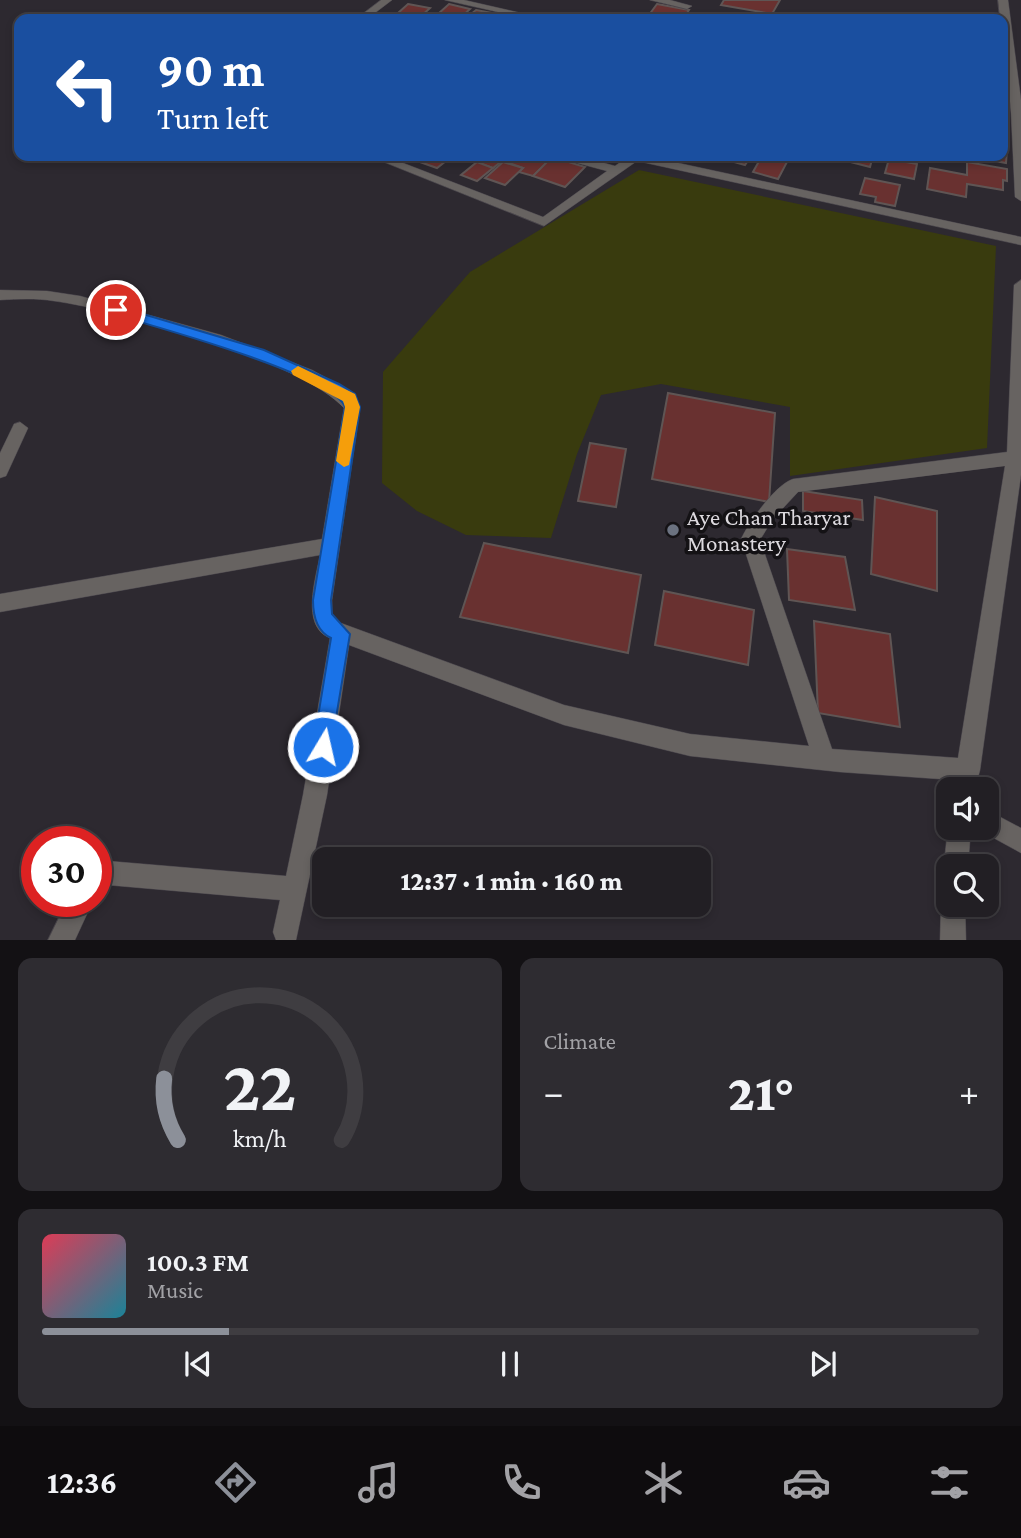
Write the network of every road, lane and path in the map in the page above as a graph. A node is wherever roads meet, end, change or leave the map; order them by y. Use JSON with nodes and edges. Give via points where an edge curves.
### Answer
{"nodes":[{"id":1,"x":387,"y":0,"type":"edge"},
{"id":2,"x":450,"y":0,"type":"edge"},
{"id":3,"x":655,"y":0,"type":"edge"},
{"id":4,"x":687,"y":6,"type":"dead end"},
{"id":5,"x":368,"y":14,"type":"edge"},
{"id":6,"x":518,"y":14,"type":"edge"},
{"id":7,"x":1008,"y":27,"type":"edge"},
{"id":8,"x":1015,"y":54,"type":"edge"},
{"id":9,"x":1018,"y":105,"type":"edge"},
{"id":10,"x":387,"y":161,"type":"edge"},
{"id":11,"x":584,"y":161,"type":"edge"},
{"id":12,"x":629,"y":161,"type":"edge"},
{"id":13,"x":653,"y":161,"type":"edge"},
{"id":14,"x":616,"y":170,"type":"junction"},
{"id":15,"x":1021,"y":197,"type":"edge"},
{"id":16,"x":1021,"y":241,"type":"edge"},
{"id":17,"x":1021,"y":285,"type":"edge"},
{"id":18,"x":0,"y":295,"type":"edge"},
{"id":19,"x":20,"y":428,"type":"dead end"},
{"id":20,"x":1018,"y":457,"type":"edge"},
{"id":21,"x":0,"y":471,"type":"edge"},
{"id":22,"x":331,"y":545,"type":"junction"},
{"id":23,"x":0,"y":603,"type":"edge"},
{"id":24,"x":341,"y":634,"type":"junction"},
{"id":25,"x":824,"y":759,"type":"junction"},
{"id":26,"x":969,"y":770,"type":"junction"},
{"id":27,"x":967,"y":777,"type":"edge"},
{"id":28,"x":999,"y":829,"type":"edge"},
{"id":29,"x":1021,"y":841,"type":"edge"},
{"id":30,"x":112,"y":873,"type":"edge"},
{"id":31,"x":295,"y":889,"type":"junction"},
{"id":32,"x":73,"y":917,"type":"edge"},
{"id":33,"x":953,"y":917,"type":"edge"},
{"id":34,"x":286,"y":932,"type":"dead end"},
{"id":35,"x":61,"y":940,"type":"edge"},
{"id":36,"x":953,"y":940,"type":"edge"}],
"edges":[{"from":1,"to":5,"type":"street"},
{"from":2,"to":6,"type":"street"},
{"from":3,"to":4,"type":"street"},
{"from":7,"to":8,"type":"street"},
{"from":8,"to":9,"type":"street"},
{"from":9,"to":15,"type":"street"},
{"from":10,"to":14,"type":"street","via":[[544,222]]},
{"from":11,"to":14,"type":"street"},
{"from":12,"to":14,"type":"street"},
{"from":13,"to":16,"type":"street"},
{"from":17,"to":20,"type":"street"},
{"from":18,"to":22,"type":"street","via":[[52,296],[187,331],[259,353],[349,398],[352,407]]},
{"from":19,"to":21,"type":"street"},
{"from":20,"to":25,"type":"street","via":[[793,486],[750,539]]},
{"from":20,"to":26,"type":"street"},
{"from":22,"to":23,"type":"street"},
{"from":22,"to":24,"type":"street","via":[[323,615],[331,629]]},
{"from":24,"to":25,"type":"street","via":[[564,715],[690,745]]},
{"from":24,"to":31,"type":"street"},
{"from":25,"to":26,"type":"street"},
{"from":26,"to":27,"type":"street"},
{"from":28,"to":29,"type":"street"},
{"from":30,"to":31,"type":"street"},
{"from":31,"to":34,"type":"street"},
{"from":32,"to":35,"type":"street"},
{"from":33,"to":36,"type":"street"}]}
